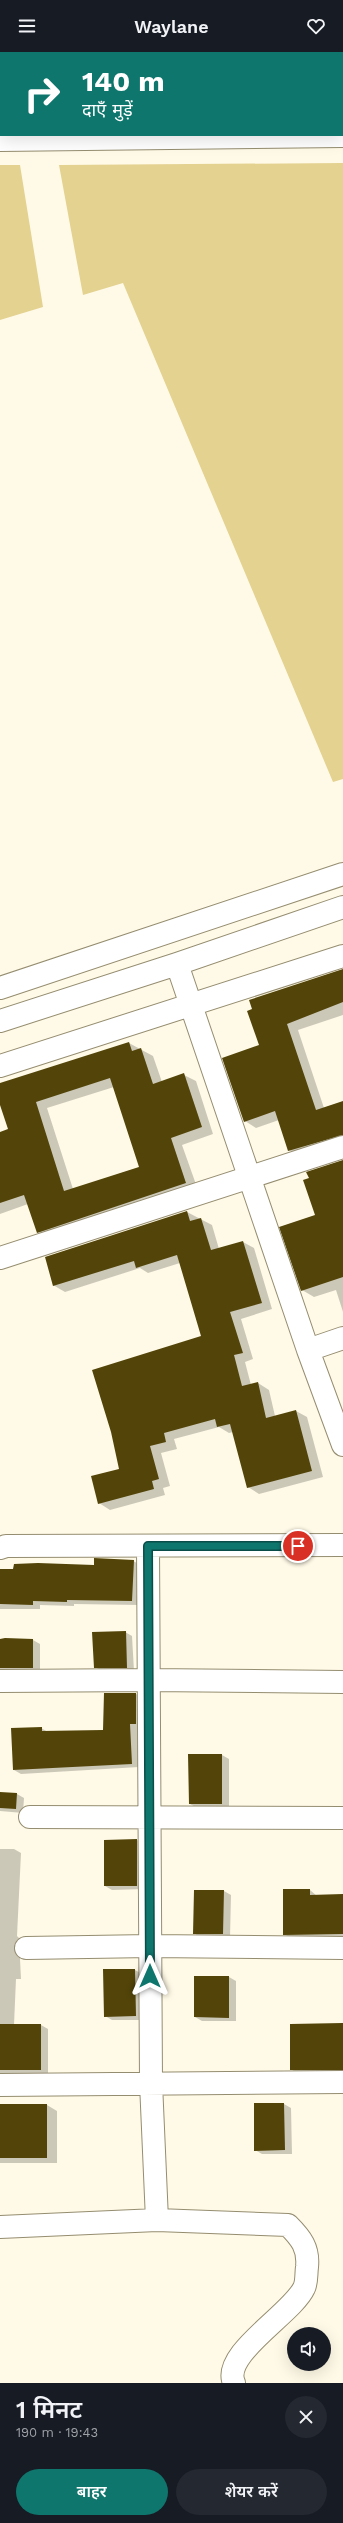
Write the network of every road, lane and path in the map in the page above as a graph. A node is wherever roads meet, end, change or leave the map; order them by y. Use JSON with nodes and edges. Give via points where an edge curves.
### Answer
{"nodes":[{"id":1,"x":343,"y":136,"type":"edge"},
{"id":2,"x":0,"y":140,"type":"edge"},
{"id":3,"x":343,"y":874,"type":"edge"},
{"id":4,"x":343,"y":907,"type":"edge"},
{"id":5,"x":343,"y":956,"type":"edge"},
{"id":6,"x":177,"y":964,"type":"junction"},
{"id":7,"x":0,"y":988,"type":"edge"},
{"id":8,"x":190,"y":1004,"type":"junction"},
{"id":9,"x":0,"y":1021,"type":"edge"},
{"id":10,"x":0,"y":1066,"type":"edge"},
{"id":11,"x":343,"y":1147,"type":"edge"},
{"id":12,"x":249,"y":1178,"type":"junction"},
{"id":13,"x":0,"y":1258,"type":"edge"},
{"id":14,"x":343,"y":1338,"type":"edge"},
{"id":15,"x":308,"y":1350,"type":"junction"},
{"id":16,"x":343,"y":1445,"type":"edge"},
{"id":17,"x":148,"y":1546,"type":"junction"},
{"id":18,"x":343,"y":1546,"type":"edge"},
{"id":19,"x":0,"y":1548,"type":"edge"},
{"id":20,"x":149,"y":1680,"type":"junction"},
{"id":21,"x":0,"y":1681,"type":"edge"},
{"id":22,"x":343,"y":1682,"type":"edge"},
{"id":23,"x":30,"y":1817,"type":"dead end"},
{"id":24,"x":149,"y":1818,"type":"junction"},
{"id":25,"x":343,"y":1818,"type":"edge"},
{"id":26,"x":150,"y":1946,"type":"junction"},
{"id":27,"x":26,"y":1948,"type":"dead end"},
{"id":28,"x":343,"y":1948,"type":"edge"},
{"id":29,"x":343,"y":2082,"type":"edge"},
{"id":30,"x":151,"y":2083,"type":"junction"},
{"id":31,"x":0,"y":2085,"type":"edge"},
{"id":32,"x":157,"y":2220,"type":"junction"},
{"id":33,"x":0,"y":2227,"type":"edge"},
{"id":34,"x":231,"y":2382,"type":"edge"}],
"edges":[{"from":1,"to":2,"type":"street"},
{"from":3,"to":7,"type":"street"},
{"from":4,"to":6,"type":"street"},
{"from":5,"to":8,"type":"street"},
{"from":6,"to":8,"type":"street"},
{"from":6,"to":9,"type":"street"},
{"from":8,"to":10,"type":"street"},
{"from":8,"to":12,"type":"street"},
{"from":11,"to":12,"type":"street"},
{"from":12,"to":13,"type":"street"},
{"from":12,"to":15,"type":"street"},
{"from":14,"to":15,"type":"street"},
{"from":15,"to":16,"type":"street"},
{"from":17,"to":18,"type":"street"},
{"from":17,"to":19,"type":"street"},
{"from":17,"to":20,"type":"street"},
{"from":20,"to":21,"type":"street"},
{"from":20,"to":22,"type":"street"},
{"from":20,"to":24,"type":"street"},
{"from":23,"to":24,"type":"street"},
{"from":24,"to":25,"type":"street"},
{"from":24,"to":26,"type":"street"},
{"from":26,"to":27,"type":"street"},
{"from":26,"to":28,"type":"street"},
{"from":26,"to":30,"type":"street"},
{"from":29,"to":30,"type":"street"},
{"from":30,"to":31,"type":"street"},
{"from":30,"to":32,"type":"street"},
{"from":32,"to":33,"type":"street"},
{"from":32,"to":34,"type":"street","via":[[288,2225],[299,2235],[307,2249],[304,2288],[290,2306],[240,2355],[233,2368]]}]}
